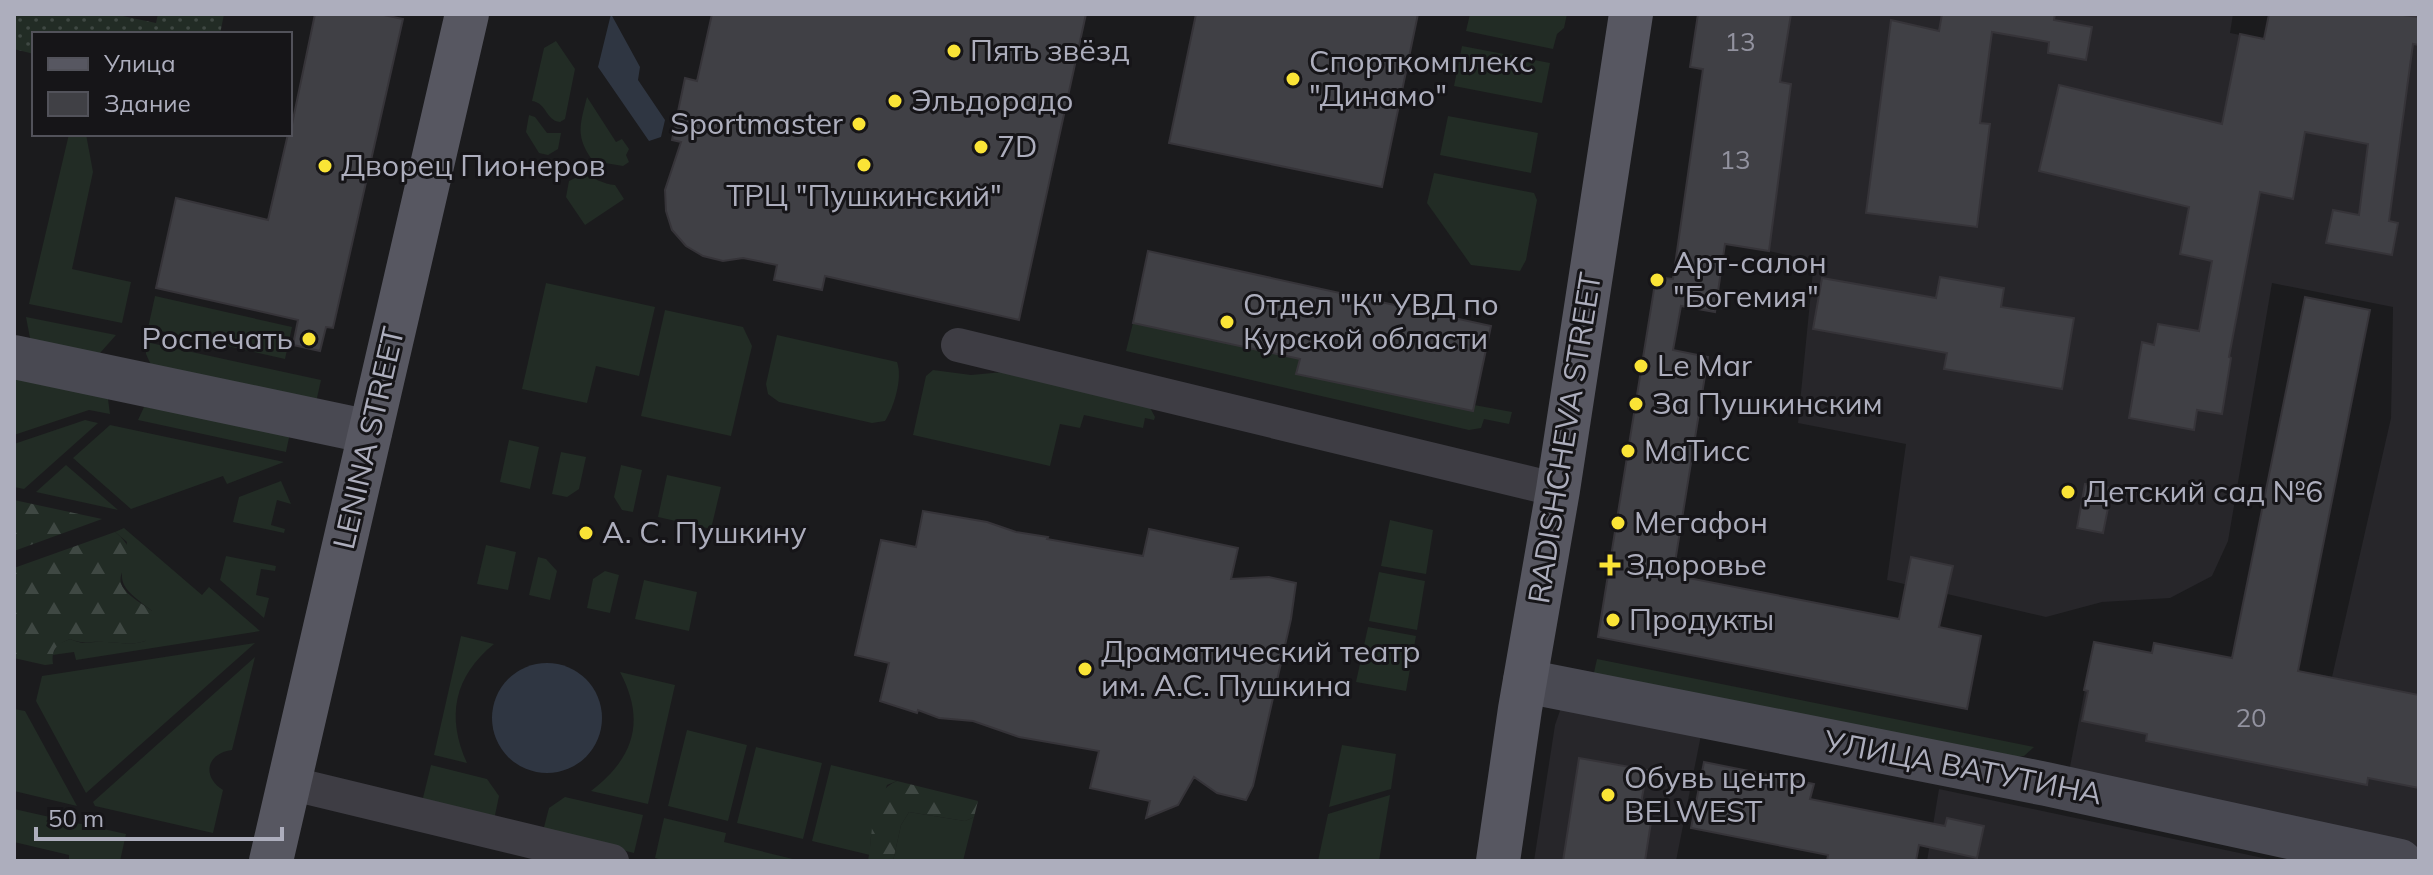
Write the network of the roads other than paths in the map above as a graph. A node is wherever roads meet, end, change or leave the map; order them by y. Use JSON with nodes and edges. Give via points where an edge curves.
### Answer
{"nodes":[{"id":1,"x":467,"y":14,"type":"edge"},
{"id":2,"x":1631,"y":14,"type":"edge"},
{"id":3,"x":958,"y":345,"type":"dead end"},
{"id":4,"x":14,"y":357,"type":"edge"},
{"id":5,"x":370,"y":432,"type":"junction"},
{"id":6,"x":1558,"y":490,"type":"junction"},
{"id":7,"x":1525,"y":681,"type":"junction"},
{"id":8,"x":289,"y":783,"type":"junction"},
{"id":9,"x":271,"y":861,"type":"edge"},
{"id":10,"x":612,"y":861,"type":"edge"},
{"id":11,"x":1498,"y":861,"type":"edge"},
{"id":12,"x":2400,"y":861,"type":"edge"}],
"edges":[{"from":1,"to":5,"type":"main road","name":"LENINA STREET"},
{"from":2,"to":6,"type":"main road","name":"RADISHCHEVA STREET"},
{"from":3,"to":6,"type":"street"},
{"from":4,"to":5,"type":"street"},
{"from":5,"to":8,"type":"main road","name":"LENINA STREET"},
{"from":6,"to":7,"type":"main road","name":"RADISHCHEVA STREET"},
{"from":7,"to":11,"type":"main road","name":"RADISHCHEVA STREET"},
{"from":7,"to":12,"type":"street","name":"УЛИЦА ВАТУТИНА","via":[[2046,784]]},
{"from":8,"to":9,"type":"main road","name":"LENINA STREET"},
{"from":8,"to":10,"type":"street"}]}
